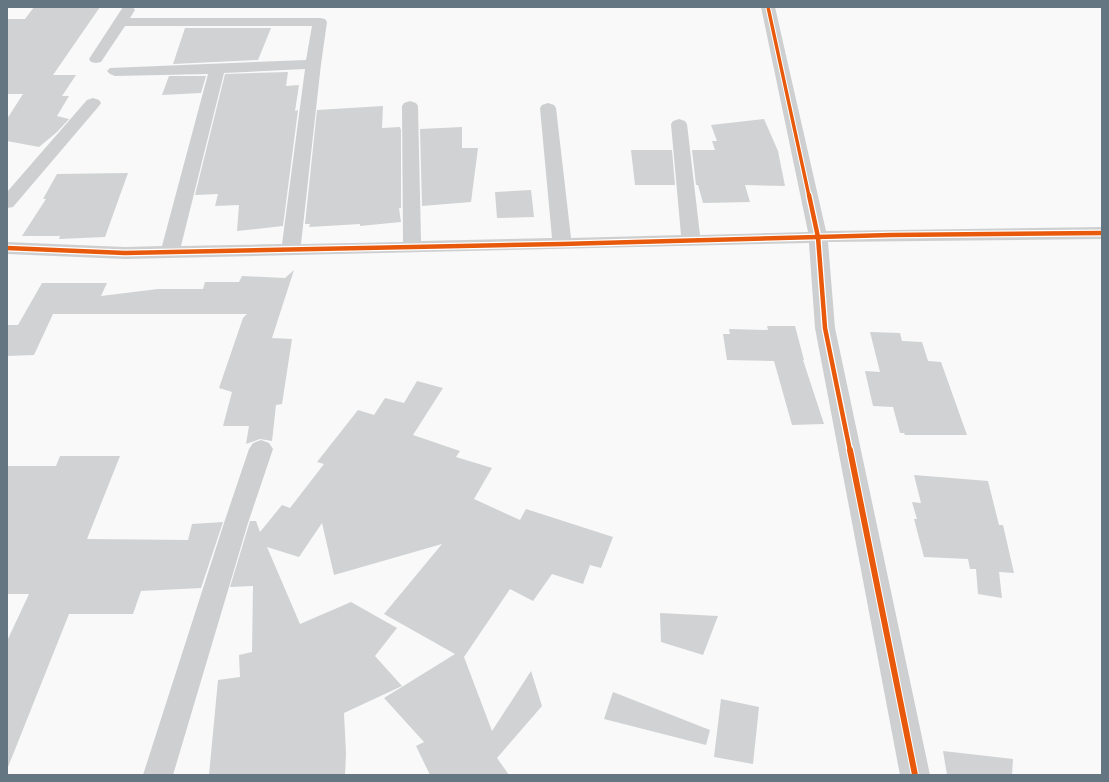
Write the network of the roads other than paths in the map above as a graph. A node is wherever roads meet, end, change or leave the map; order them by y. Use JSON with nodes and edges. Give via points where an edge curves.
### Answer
{"nodes":[{"id":1,"x":130,"y":7,"type":"edge"},
{"id":2,"x":768,"y":7,"type":"edge"},
{"id":3,"x":120,"y":22,"type":"junction"},
{"id":4,"x":96,"y":60,"type":"dead end"},
{"id":5,"x":313,"y":64,"type":"junction"},
{"id":6,"x":217,"y":69,"type":"junction"},
{"id":7,"x":114,"y":72,"type":"dead end"},
{"id":8,"x":93,"y":103,"type":"dead end"},
{"id":9,"x":410,"y":106,"type":"dead end"},
{"id":10,"x":548,"y":108,"type":"dead end"},
{"id":11,"x":679,"y":124,"type":"dead end"},
{"id":12,"x":7,"y":203,"type":"edge"},
{"id":13,"x":1102,"y":233,"type":"edge"},
{"id":14,"x":818,"y":237,"type":"junction"},
{"id":15,"x":691,"y":239,"type":"junction"},
{"id":16,"x":562,"y":244,"type":"junction"},
{"id":17,"x":412,"y":246,"type":"junction"},
{"id":18,"x":7,"y":248,"type":"edge"},
{"id":19,"x":291,"y":249,"type":"junction"},
{"id":20,"x":170,"y":252,"type":"junction"},
{"id":21,"x":261,"y":449,"type":"dead end"},
{"id":22,"x":158,"y":775,"type":"edge"},
{"id":23,"x":915,"y":775,"type":"edge"}],
"edges":[{"from":1,"to":3,"type":"street"},
{"from":2,"to":14,"type":"street"},
{"from":3,"to":4,"type":"street"},
{"from":3,"to":5,"type":"street","via":[[320,22]]},
{"from":5,"to":6,"type":"street"},
{"from":5,"to":19,"type":"street"},
{"from":6,"to":7,"type":"street"},
{"from":6,"to":20,"type":"street"},
{"from":8,"to":12,"type":"street"},
{"from":9,"to":17,"type":"street"},
{"from":10,"to":16,"type":"street"},
{"from":11,"to":15,"type":"street"},
{"from":13,"to":14,"type":"street"},
{"from":14,"to":15,"type":"street"},
{"from":14,"to":23,"type":"street","via":[[825,328]]},
{"from":15,"to":16,"type":"street"},
{"from":16,"to":17,"type":"street"},
{"from":17,"to":19,"type":"street"},
{"from":18,"to":20,"type":"street"},
{"from":19,"to":20,"type":"street"},
{"from":21,"to":22,"type":"street"}]}
